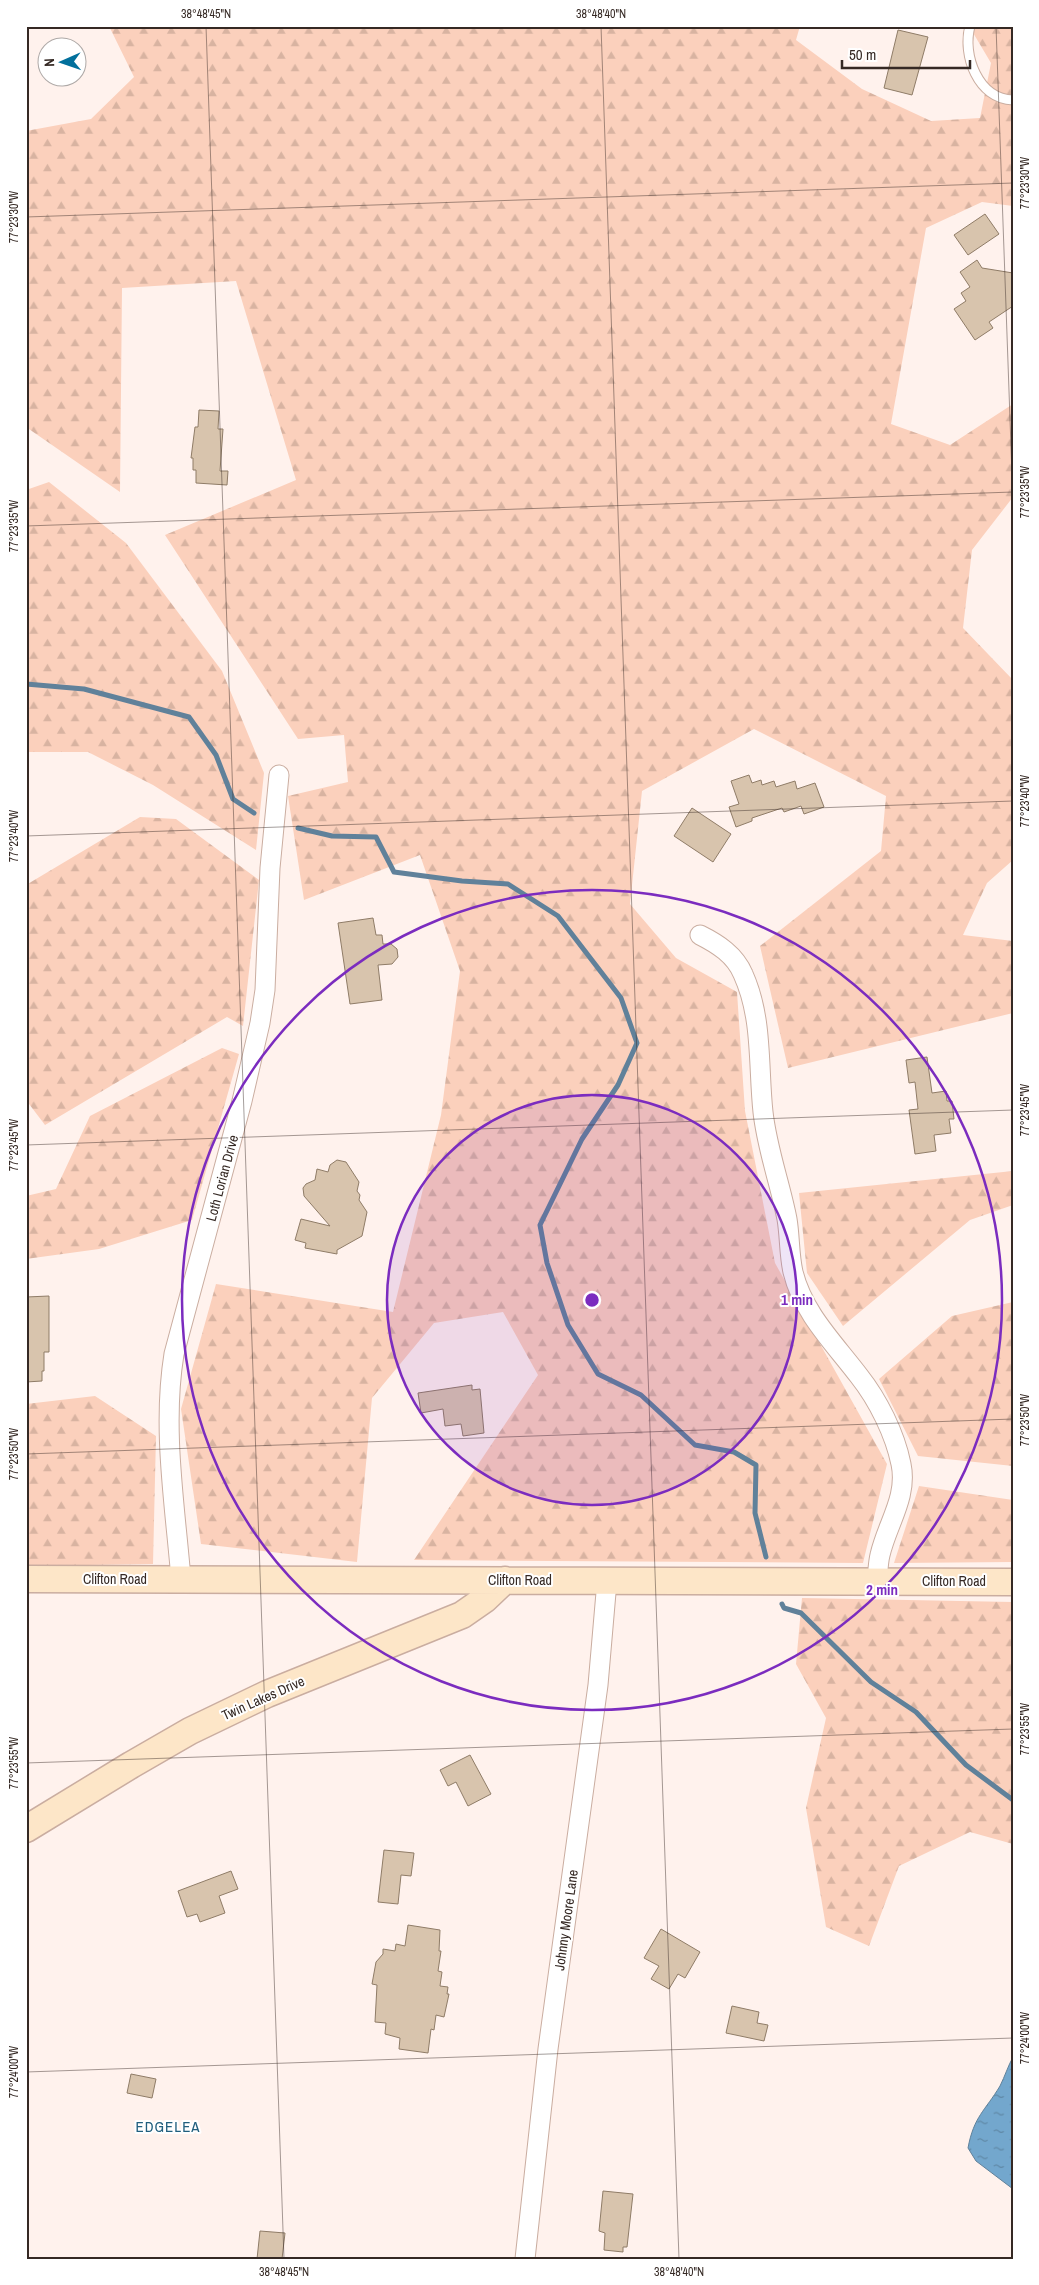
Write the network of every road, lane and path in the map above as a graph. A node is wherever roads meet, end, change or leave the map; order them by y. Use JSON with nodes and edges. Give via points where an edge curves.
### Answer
{"nodes":[{"id":1,"x":970,"y":26,"type":"edge"},
{"id":2,"x":1013,"y":100,"type":"edge"},
{"id":3,"x":279,"y":775,"type":"dead end"},
{"id":4,"x":700,"y":935,"type":"dead end"},
{"id":5,"x":26,"y":1579,"type":"edge"},
{"id":6,"x":181,"y":1579,"type":"junction"},
{"id":7,"x":505,"y":1580,"type":"junction"},
{"id":8,"x":607,"y":1580,"type":"junction"},
{"id":9,"x":877,"y":1581,"type":"junction"},
{"id":10,"x":1013,"y":1582,"type":"edge"},
{"id":11,"x":26,"y":1830,"type":"edge"},
{"id":12,"x":525,"y":2259,"type":"edge"}],
"edges":[{"from":1,"to":2,"type":"lane","via":[[967,38],[970,65],[989,93]]},
{"from":3,"to":6,"type":"street","name":"Loth Lorian Drive","via":[[260,1023],[171,1372],[169,1431]]},
{"from":4,"to":9,"type":"street","via":[[731,956],[743,973],[752,997],[768,1143],[787,1220],[793,1273],[802,1299],[816,1323],[871,1393],[901,1462],[902,1494],[879,1555]]},
{"from":5,"to":6,"type":"main road","name":"Clifton Road"},
{"from":6,"to":7,"type":"main road","name":"Clifton Road"},
{"from":7,"to":8,"type":"main road","name":"Clifton Road"},
{"from":7,"to":11,"type":"main road","name":"Twin Lakes Drive","via":[[485,1600],[462,1615],[267,1694],[190,1731]]},
{"from":8,"to":9,"type":"main road","name":"Clifton Road"},
{"from":8,"to":12,"type":"street","name":"Johnny Moore Lane","via":[[598,1685],[548,2049]]},
{"from":9,"to":10,"type":"main road","name":"Clifton Road"}]}
